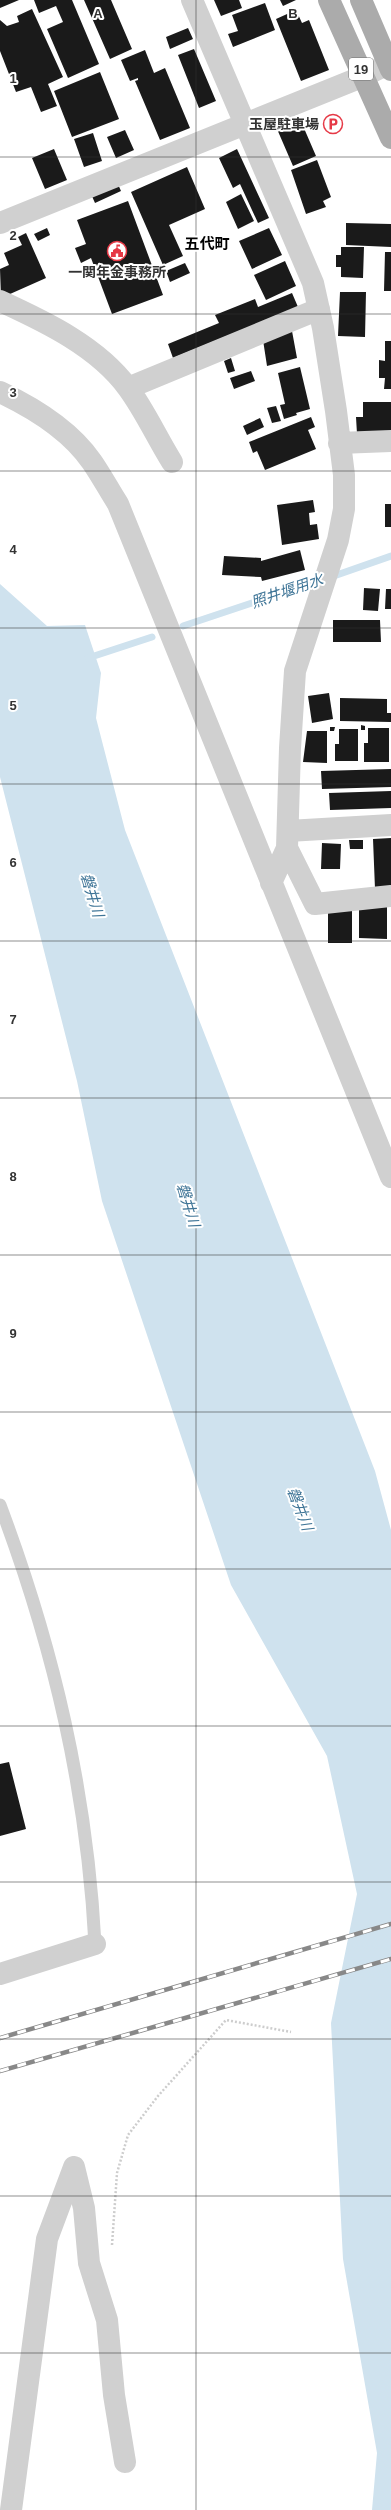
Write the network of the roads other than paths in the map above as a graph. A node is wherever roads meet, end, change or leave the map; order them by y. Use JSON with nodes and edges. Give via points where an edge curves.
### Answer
{"nodes":[{"id":1,"x":192,"y":0,"type":"edge"},
{"id":2,"x":329,"y":0,"type":"edge"},
{"id":3,"x":361,"y":0,"type":"edge"},
{"id":4,"x":390,"y":65,"type":"edge"},
{"id":5,"x":364,"y":76,"type":"junction"},
{"id":6,"x":246,"y":124,"type":"junction"},
{"id":7,"x":391,"y":138,"type":"edge"},
{"id":8,"x":0,"y":223,"type":"edge"},
{"id":9,"x":0,"y":301,"type":"edge"},
{"id":10,"x":319,"y":309,"type":"junction"},
{"id":11,"x":128,"y":388,"type":"junction"},
{"id":12,"x":0,"y":392,"type":"edge"},
{"id":13,"x":391,"y":441,"type":"edge"},
{"id":14,"x":340,"y":443,"type":"junction"},
{"id":15,"x":172,"y":462,"type":"dead end"},
{"id":16,"x":391,"y":824,"type":"edge"},
{"id":17,"x":288,"y":840,"type":"junction"},
{"id":18,"x":271,"y":883,"type":"junction"},
{"id":19,"x":391,"y":896,"type":"edge"},
{"id":20,"x":391,"y":1177,"type":"edge"},
{"id":21,"x":0,"y":1505,"type":"edge"},
{"id":22,"x":95,"y":1944,"type":"joint"},
{"id":23,"x":0,"y":1974,"type":"edge"},
{"id":24,"x":125,"y":2462,"type":"dead end"},
{"id":25,"x":11,"y":2510,"type":"edge"}],
"edges":[{"from":1,"to":6,"type":"street"},
{"from":2,"to":5,"type":"main road","number":"19"},
{"from":3,"to":4,"type":"main road","number":"19"},
{"from":4,"to":5,"type":"street"},
{"from":5,"to":6,"type":"street"},
{"from":5,"to":7,"type":"main road","number":"19"},
{"from":6,"to":8,"type":"street"},
{"from":6,"to":10,"type":"street","via":[[313,283]]},
{"from":9,"to":11,"type":"street","via":[[42,320],[104,361]]},
{"from":10,"to":11,"type":"street"},
{"from":10,"to":14,"type":"street"},
{"from":11,"to":15,"type":"street"},
{"from":12,"to":18,"type":"street","via":[[27,405],[57,425],[91,461],[118,504]]},
{"from":13,"to":14,"type":"street"},
{"from":14,"to":17,"type":"street","via":[[344,475],[344,509],[338,540],[295,671]]},
{"from":16,"to":17,"type":"street"},
{"from":17,"to":18,"type":"street"},
{"from":17,"to":19,"type":"street","via":[[315,904]]},
{"from":18,"to":20,"type":"street"},
{"from":21,"to":22,"type":"lane","via":[[27,1577],[60,1694],[83,1812]]},
{"from":22,"to":23,"type":"street"},
{"from":24,"to":25,"type":"street","via":[[114,2396],[107,2320],[89,2263],[84,2208],[74,2167],[48,2239]]}]}
